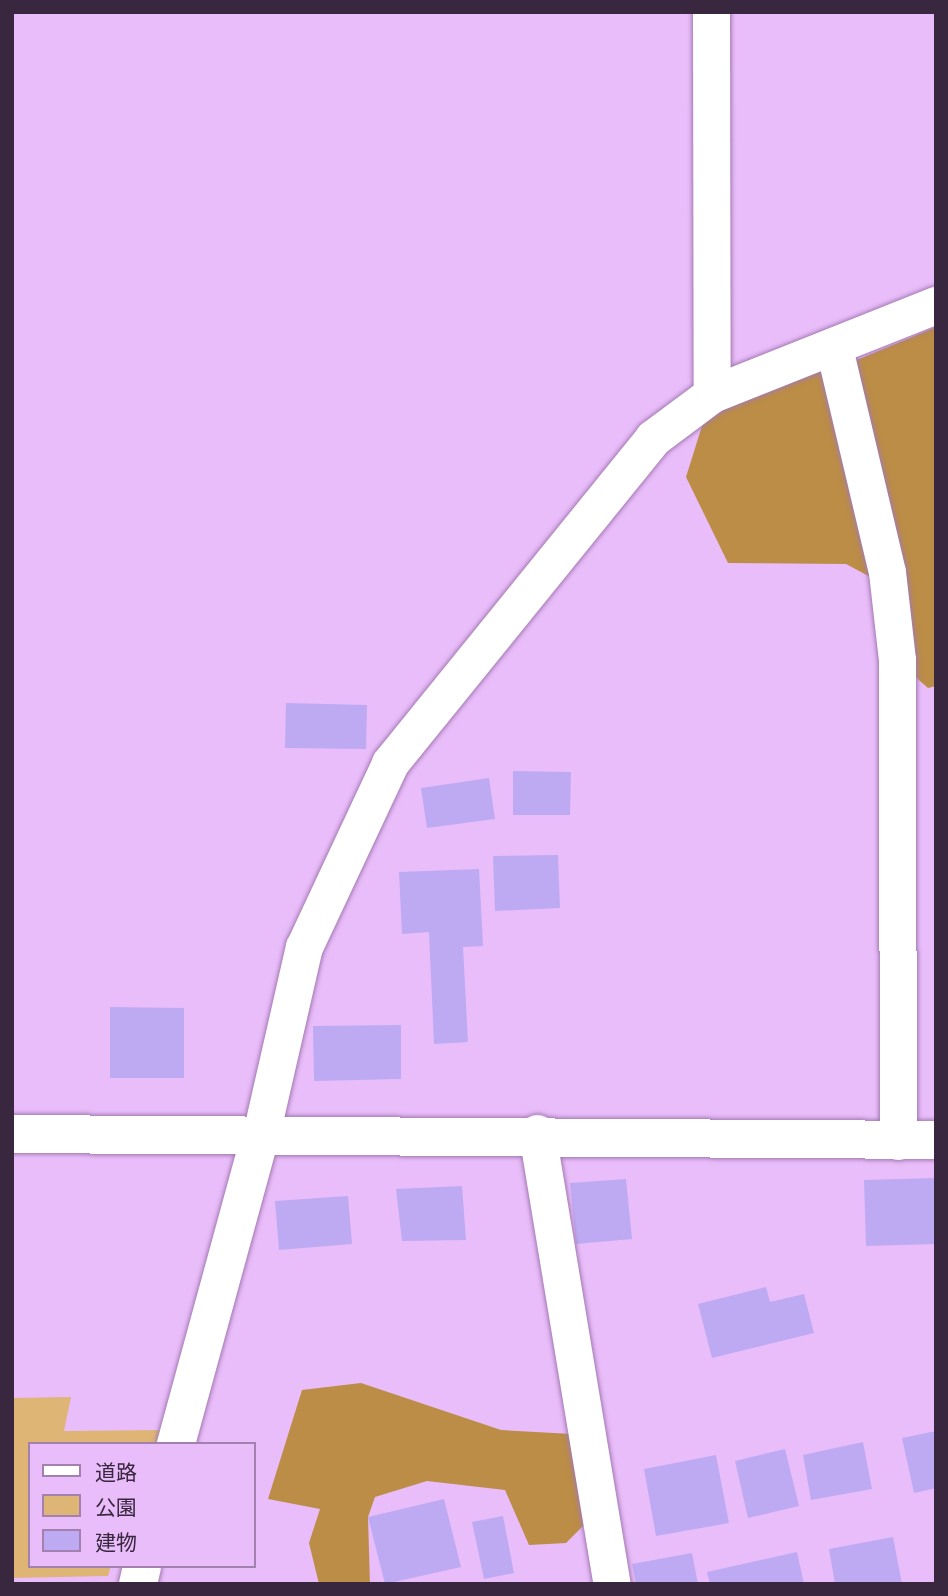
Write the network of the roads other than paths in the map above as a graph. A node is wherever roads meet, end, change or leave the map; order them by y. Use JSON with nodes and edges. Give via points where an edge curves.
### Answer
{"nodes":[{"id":1,"x":711,"y":12,"type":"edge"},
{"id":2,"x":936,"y":305,"type":"edge"},
{"id":3,"x":834,"y":348,"type":"junction"},
{"id":4,"x":712,"y":394,"type":"junction"},
{"id":5,"x":537,"y":1133,"type":"junction"},
{"id":6,"x":12,"y":1134,"type":"edge"},
{"id":7,"x":261,"y":1134,"type":"junction"},
{"id":8,"x":936,"y":1140,"type":"edge"},
{"id":9,"x":898,"y":1141,"type":"junction"},
{"id":10,"x":177,"y":1442,"type":"edge"},
{"id":11,"x":612,"y":1584,"type":"edge"}],
"edges":[{"from":1,"to":4,"type":"street"},
{"from":2,"to":3,"type":"street"},
{"from":3,"to":4,"type":"street"},
{"from":3,"to":9,"type":"street","via":[[887,572],[897,660]]},
{"from":4,"to":7,"type":"street","via":[[653,438],[390,763],[304,947]]},
{"from":5,"to":7,"type":"street"},
{"from":5,"to":9,"type":"street"},
{"from":5,"to":11,"type":"street"},
{"from":6,"to":7,"type":"street"},
{"from":7,"to":10,"type":"street"},
{"from":8,"to":9,"type":"street"}]}
